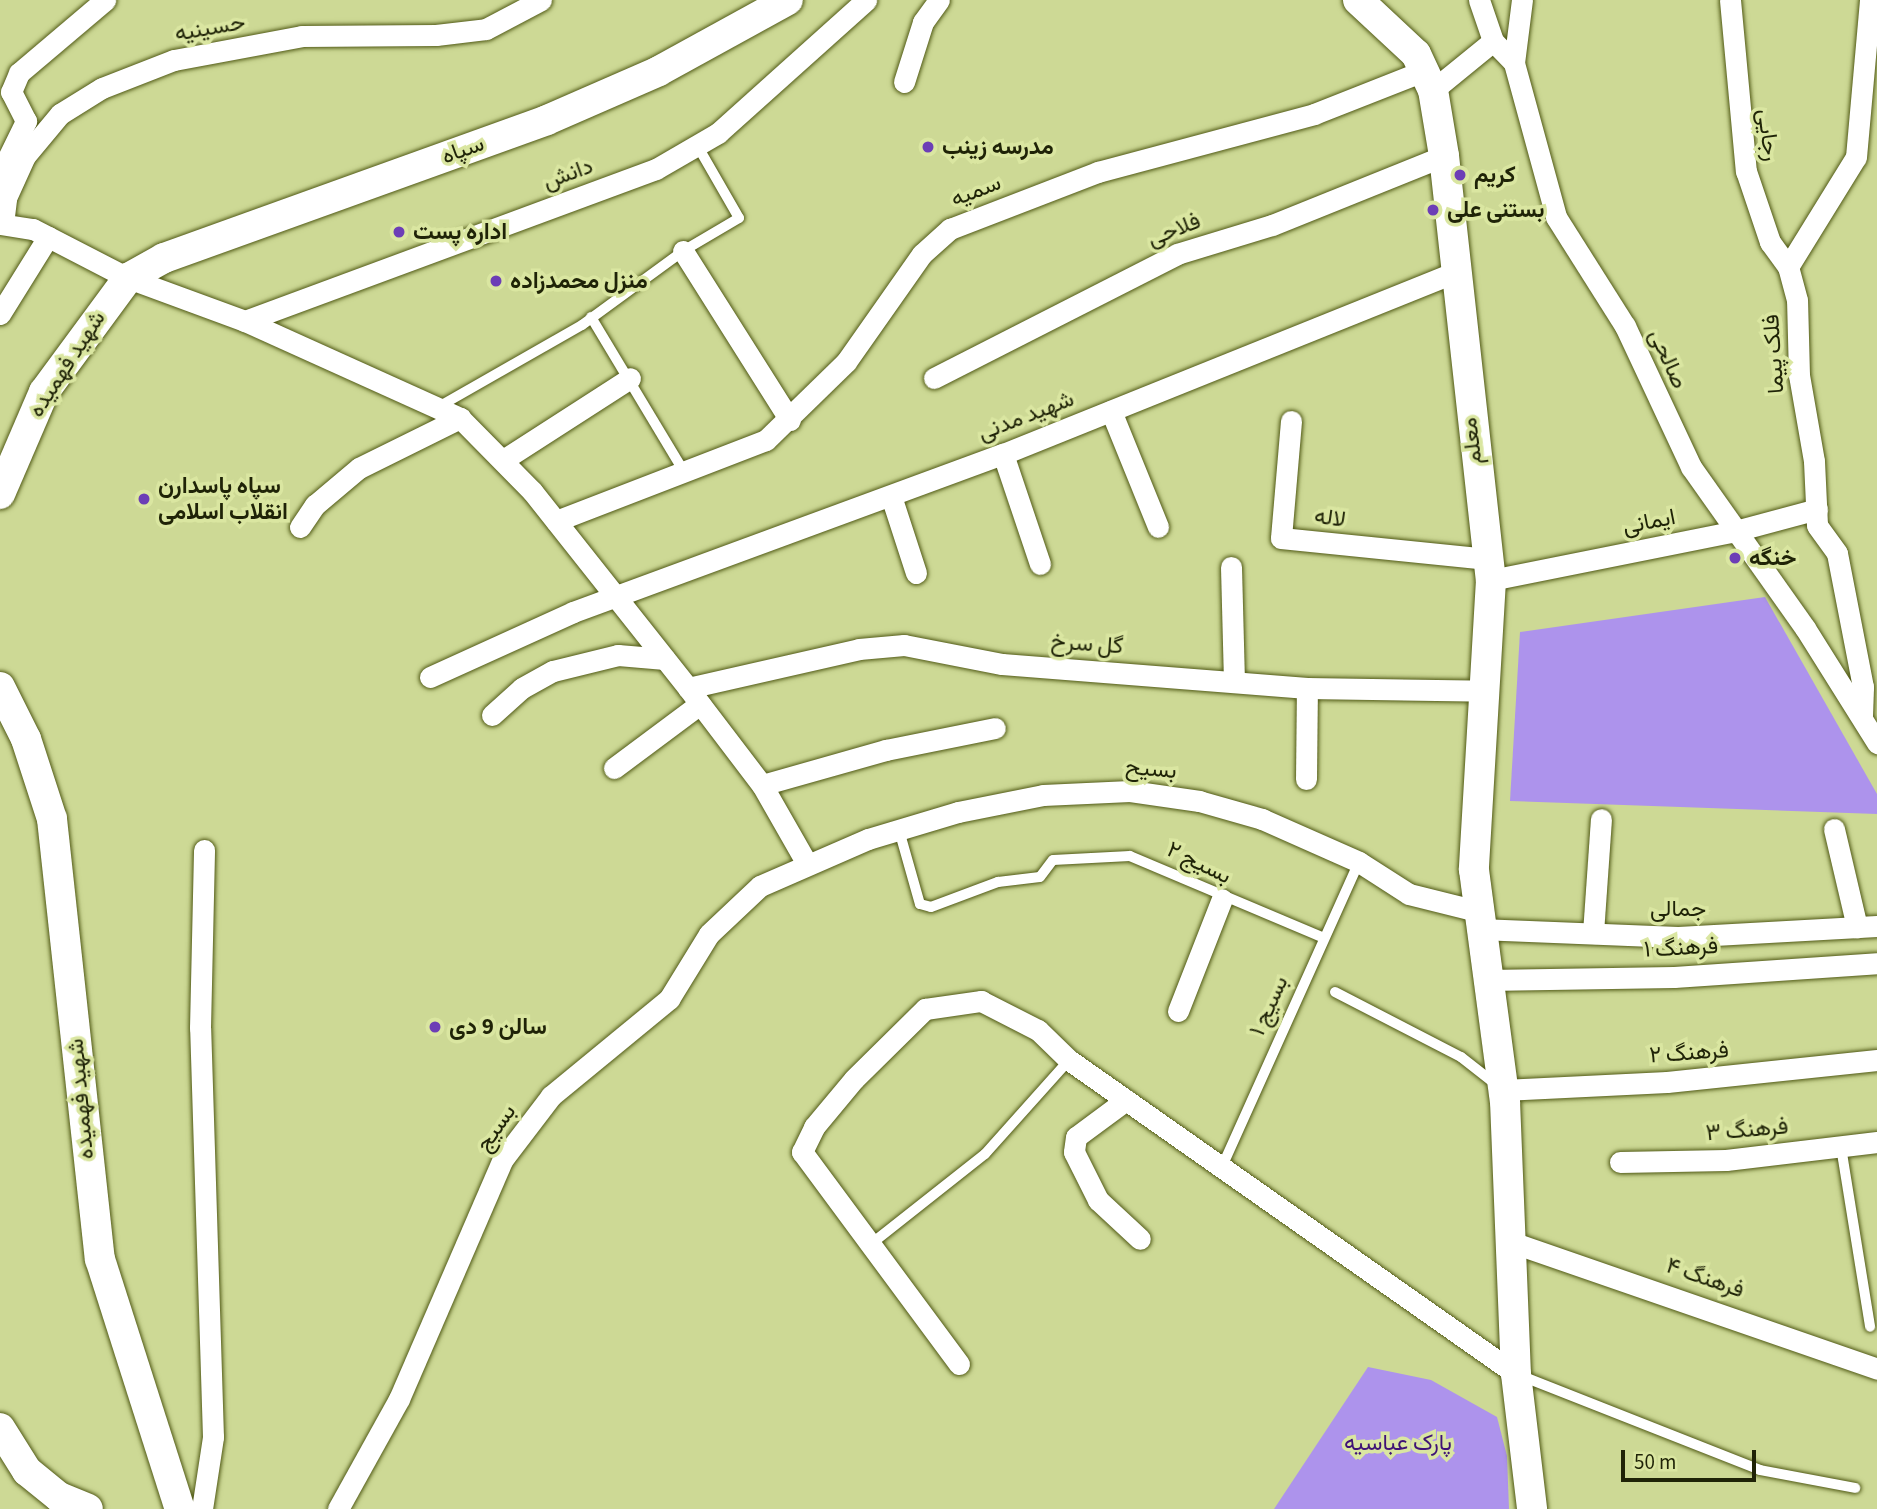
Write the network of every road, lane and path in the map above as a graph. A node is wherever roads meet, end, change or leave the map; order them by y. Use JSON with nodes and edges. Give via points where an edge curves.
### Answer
{"nodes":[{"id":1,"x":106,"y":0,"type":"edge"},
{"id":2,"x":541,"y":0,"type":"edge"},
{"id":3,"x":788,"y":0,"type":"edge"},
{"id":4,"x":866,"y":0,"type":"edge"},
{"id":5,"x":939,"y":0,"type":"edge"},
{"id":6,"x":1358,"y":0,"type":"edge"},
{"id":7,"x":1479,"y":0,"type":"edge"},
{"id":8,"x":1522,"y":0,"type":"edge"},
{"id":9,"x":1730,"y":0,"type":"edge"},
{"id":10,"x":1871,"y":0,"type":"edge"},
{"id":11,"x":1493,"y":41,"type":"junction"},
{"id":12,"x":1514,"y":63,"type":"junction"},
{"id":13,"x":1428,"y":81,"type":"junction"},
{"id":14,"x":904,"y":82,"type":"dead end"},
{"id":15,"x":697,"y":145,"type":"junction"},
{"id":16,"x":1444,"y":156,"type":"junction"},
{"id":17,"x":1,"y":224,"type":"edge"},
{"id":18,"x":48,"y":237,"type":"junction"},
{"id":19,"x":683,"y":251,"type":"junction"},
{"id":20,"x":1788,"y":267,"type":"junction"},
{"id":21,"x":1454,"y":273,"type":"junction"},
{"id":22,"x":128,"y":278,"type":"junction"},
{"id":23,"x":0,"y":314,"type":"edge"},
{"id":24,"x":591,"y":317,"type":"junction"},
{"id":25,"x":245,"y":321,"type":"junction"},
{"id":26,"x":630,"y":378,"type":"junction"},
{"id":27,"x":934,"y":378,"type":"dead end"},
{"id":28,"x":440,"y":407,"type":"junction"},
{"id":29,"x":1111,"y":411,"type":"junction"},
{"id":30,"x":460,"y":418,"type":"junction"},
{"id":31,"x":790,"y":420,"type":"junction"},
{"id":32,"x":1291,"y":421,"type":"dead end"},
{"id":33,"x":1003,"y":454,"type":"junction"},
{"id":34,"x":503,"y":460,"type":"junction"},
{"id":35,"x":684,"y":472,"type":"junction"},
{"id":36,"x":0,"y":494,"type":"edge"},
{"id":37,"x":891,"y":496,"type":"junction"},
{"id":38,"x":1817,"y":509,"type":"junction"},
{"id":39,"x":556,"y":522,"type":"junction"},
{"id":40,"x":300,"y":527,"type":"dead end"},
{"id":41,"x":1158,"y":527,"type":"dead end"},
{"id":42,"x":1732,"y":532,"type":"junction"},
{"id":43,"x":1040,"y":564,"type":"dead end"},
{"id":44,"x":1231,"y":567,"type":"dead end"},
{"id":45,"x":1490,"y":569,"type":"junction"},
{"id":46,"x":916,"y":573,"type":"dead end"},
{"id":47,"x":614,"y":597,"type":"junction"},
{"id":48,"x":665,"y":659,"type":"junction"},
{"id":49,"x":430,"y":677,"type":"dead end"},
{"id":50,"x":1234,"y":681,"type":"junction"},
{"id":51,"x":0,"y":687,"type":"edge"},
{"id":52,"x":1307,"y":688,"type":"junction"},
{"id":53,"x":1488,"y":691,"type":"junction"},
{"id":54,"x":694,"y":696,"type":"junction"},
{"id":55,"x":492,"y":715,"type":"dead end"},
{"id":56,"x":1861,"y":716,"type":"junction"},
{"id":57,"x":995,"y":728,"type":"dead end"},
{"id":58,"x":1877,"y":743,"type":"edge"},
{"id":59,"x":614,"y":768,"type":"dead end"},
{"id":60,"x":1306,"y":779,"type":"dead end"},
{"id":61,"x":762,"y":785,"type":"junction"},
{"id":62,"x":1601,"y":819,"type":"dead end"},
{"id":63,"x":1834,"y":829,"type":"dead end"},
{"id":64,"x":899,"y":830,"type":"junction"},
{"id":65,"x":204,"y":850,"type":"dead end"},
{"id":66,"x":806,"y":862,"type":"junction"},
{"id":67,"x":1359,"y":862,"type":"junction"},
{"id":68,"x":1222,"y":899,"type":"junction"},
{"id":69,"x":1478,"y":920,"type":"junction"},
{"id":70,"x":1867,"y":927,"type":"edge"},
{"id":71,"x":1592,"y":933,"type":"junction"},
{"id":72,"x":1322,"y":937,"type":"junction"},
{"id":73,"x":1877,"y":963,"type":"edge"},
{"id":74,"x":1487,"y":980,"type":"junction"},
{"id":75,"x":1335,"y":992,"type":"dead end"},
{"id":76,"x":1178,"y":1011,"type":"dead end"},
{"id":77,"x":1069,"y":1060,"type":"junction"},
{"id":78,"x":1877,"y":1060,"type":"edge"},
{"id":79,"x":1503,"y":1090,"type":"junction"},
{"id":80,"x":1126,"y":1100,"type":"junction"},
{"id":81,"x":1877,"y":1142,"type":"edge"},
{"id":82,"x":1842,"y":1147,"type":"junction"},
{"id":83,"x":1620,"y":1162,"type":"dead end"},
{"id":84,"x":1222,"y":1169,"type":"junction"},
{"id":85,"x":1140,"y":1239,"type":"dead end"},
{"id":86,"x":1514,"y":1243,"type":"junction"},
{"id":87,"x":871,"y":1244,"type":"junction"},
{"id":88,"x":1870,"y":1327,"type":"dead end"},
{"id":89,"x":959,"y":1364,"type":"dead end"},
{"id":90,"x":1877,"y":1369,"type":"edge"},
{"id":91,"x":1516,"y":1374,"type":"junction"},
{"id":92,"x":0,"y":1428,"type":"edge"},
{"id":93,"x":1855,"y":1488,"type":"dead end"},
{"id":94,"x":88,"y":1509,"type":"edge"},
{"id":95,"x":180,"y":1509,"type":"edge"},
{"id":96,"x":202,"y":1509,"type":"edge"},
{"id":97,"x":338,"y":1509,"type":"edge"},
{"id":98,"x":1532,"y":1509,"type":"edge"}],
"edges":[{"from":1,"to":17,"type":"street","via":[[19,73],[11,92],[26,121],[2,170]]},
{"from":2,"to":17,"type":"street","name":"حسینیه","via":[[486,29],[436,35],[302,36],[174,60],[102,88],[61,114],[25,156],[6,198]]},
{"from":3,"to":22,"type":"street","name":"سپاه","via":[[659,71],[547,120],[164,258]]},
{"from":4,"to":15,"type":"street","name":"دانش","via":[[718,133]]},
{"from":5,"to":14,"type":"street","via":[[923,22]]},
{"from":6,"to":13,"type":"street","name":"معلم","via":[[1401,37]]},
{"from":7,"to":11,"type":"street","name":"صالحی"},
{"from":8,"to":12,"type":"street"},
{"from":9,"to":20,"type":"street","name":"رجایی","via":[[1746,171],[1770,242]]},
{"from":10,"to":20,"type":"street","via":[[1856,157]]},
{"from":11,"to":12,"type":"street","name":"صالحی"},
{"from":11,"to":13,"type":"street","name":"سمیه"},
{"from":12,"to":42,"type":"street","name":"صالحی","via":[[1556,218],[1625,326],[1691,467]]},
{"from":13,"to":16,"type":"street","name":"معلم"},
{"from":13,"to":31,"type":"street","name":"سمیه","via":[[1098,172],[950,229],[922,254],[846,362]]},
{"from":15,"to":19,"type":"lane","via":[[739,218]]},
{"from":15,"to":25,"type":"street","name":"دانش","via":[[656,169]]},
{"from":16,"to":21,"type":"street","name":"معلم"},
{"from":16,"to":27,"type":"street","name":"فلاحی","via":[[1272,225],[1177,254]]},
{"from":17,"to":18,"type":"street"},
{"from":18,"to":22,"type":"street"},
{"from":18,"to":23,"type":"street"},
{"from":19,"to":24,"type":"lane"},
{"from":19,"to":31,"type":"street"},
{"from":20,"to":38,"type":"street","name":"فلک پیما","via":[[1797,300],[1799,374]]},
{"from":21,"to":29,"type":"street","name":"شهید مدنی"},
{"from":21,"to":45,"type":"street","name":"معلم"},
{"from":22,"to":25,"type":"street"},
{"from":22,"to":36,"type":"street","name":"شهید فهمیده","via":[[44,392]]},
{"from":24,"to":26,"type":"lane"},
{"from":24,"to":28,"type":"lane"},
{"from":25,"to":28,"type":"street"},
{"from":26,"to":34,"type":"street"},
{"from":26,"to":35,"type":"lane"},
{"from":28,"to":30,"type":"street"},
{"from":29,"to":33,"type":"street","name":"شهید مدنی"},
{"from":29,"to":41,"type":"street"},
{"from":30,"to":34,"type":"street"},
{"from":30,"to":40,"type":"street","via":[[359,468],[315,505]]},
{"from":31,"to":35,"type":"street","name":"سمیه","via":[[766,440]]},
{"from":32,"to":45,"type":"street","name":"لاله","via":[[1281,538]]},
{"from":33,"to":37,"type":"street","name":"شهید مدنی"},
{"from":33,"to":43,"type":"street"},
{"from":34,"to":39,"type":"street"},
{"from":35,"to":39,"type":"street","name":"سمیه"},
{"from":37,"to":46,"type":"street"},
{"from":37,"to":47,"type":"street","name":"شهید مدنی"},
{"from":38,"to":42,"type":"street","name":"ایمانی"},
{"from":38,"to":56,"type":"street","name":"فلک پیما","via":[[1817,525],[1837,553],[1863,687]]},
{"from":39,"to":47,"type":"street"},
{"from":42,"to":45,"type":"street","name":"ایمانی"},
{"from":42,"to":56,"type":"street","name":"صالحی","via":[[1757,558]]},
{"from":44,"to":50,"type":"street"},
{"from":45,"to":53,"type":"street","name":"معلم"},
{"from":47,"to":48,"type":"street"},
{"from":47,"to":49,"type":"street","name":"شهید مدنی"},
{"from":48,"to":54,"type":"street"},
{"from":48,"to":55,"type":"street","via":[[618,655],[553,670],[522,688]]},
{"from":50,"to":52,"type":"street","name":"گل سرخ"},
{"from":50,"to":54,"type":"street","name":"گل سرخ","via":[[1002,664],[904,645],[859,649]]},
{"from":51,"to":95,"type":"street","name":"شهید فهمیده","via":[[26,739],[52,820],[100,1259]]},
{"from":52,"to":53,"type":"street","name":"گل سرخ"},
{"from":52,"to":60,"type":"street"},
{"from":53,"to":69,"type":"street","name":"معلم","via":[[1476,825]]},
{"from":54,"to":59,"type":"street"},
{"from":54,"to":61,"type":"street"},
{"from":56,"to":58,"type":"street","name":"صالحی"},
{"from":57,"to":61,"type":"street","via":[[886,750]]},
{"from":61,"to":66,"type":"street"},
{"from":62,"to":71,"type":"street"},
{"from":63,"to":70,"type":"street"},
{"from":64,"to":66,"type":"street","name":"بسیح"},
{"from":64,"to":67,"type":"street","name":"بسیح","via":[[1043,795],[1130,791],[1199,801],[1262,818]]},
{"from":64,"to":68,"type":"lane","name":"بسیج ۲","via":[[920,904],[931,907],[998,882],[1040,877],[1053,860],[1130,856]]},
{"from":65,"to":96,"type":"street","via":[[200,1028],[213,1437]]},
{"from":66,"to":97,"type":"street","name":"بسیج","via":[[760,886],[709,934],[670,999],[561,1086],[503,1159],[399,1399]]},
{"from":67,"to":69,"type":"street","name":"بسیح","via":[[1409,894]]},
{"from":67,"to":72,"type":"lane","name":"بسیج ۱"},
{"from":68,"to":72,"type":"lane","name":"بسیج ۲"},
{"from":68,"to":76,"type":"street"},
{"from":69,"to":71,"type":"street","name":"جمالی"},
{"from":69,"to":74,"type":"street","name":"معلم"},
{"from":70,"to":71,"type":"street","name":"جمالی","via":[[1678,937]]},
{"from":72,"to":84,"type":"lane","name":"بسیج ۱"},
{"from":73,"to":74,"type":"street","name":"فرهنگ ۱","via":[[1674,977]]},
{"from":74,"to":79,"type":"street","name":"معلم"},
{"from":75,"to":79,"type":"lane","via":[[1461,1057]]},
{"from":77,"to":80,"type":"street"},
{"from":77,"to":87,"type":"lane","via":[[985,1154]]},
{"from":77,"to":87,"type":"street","via":[[1038,1030],[981,1001],[925,1009],[902,1029],[814,1127],[802,1152]]},
{"from":78,"to":79,"type":"street","name":"فرهنگ ۲","via":[[1679,1081]]},
{"from":79,"to":86,"type":"street","name":"معلم"},
{"from":80,"to":84,"type":"street"},
{"from":80,"to":85,"type":"street","via":[[1076,1137],[1074,1152],[1098,1200]]},
{"from":81,"to":82,"type":"street","name":"فرهنگ ۳"},
{"from":82,"to":83,"type":"street","name":"فرهنگ ۳","via":[[1726,1160]]},
{"from":82,"to":88,"type":"lane"},
{"from":84,"to":91,"type":"street"},
{"from":86,"to":90,"type":"street","name":"فرهنگ ۴"},
{"from":86,"to":91,"type":"street","name":"معلم"},
{"from":87,"to":89,"type":"street"},
{"from":91,"to":93,"type":"lane","via":[[1759,1470]]},
{"from":91,"to":98,"type":"street","name":"معلم"},
{"from":92,"to":94,"type":"street","via":[[27,1471],[59,1497]]}]}
